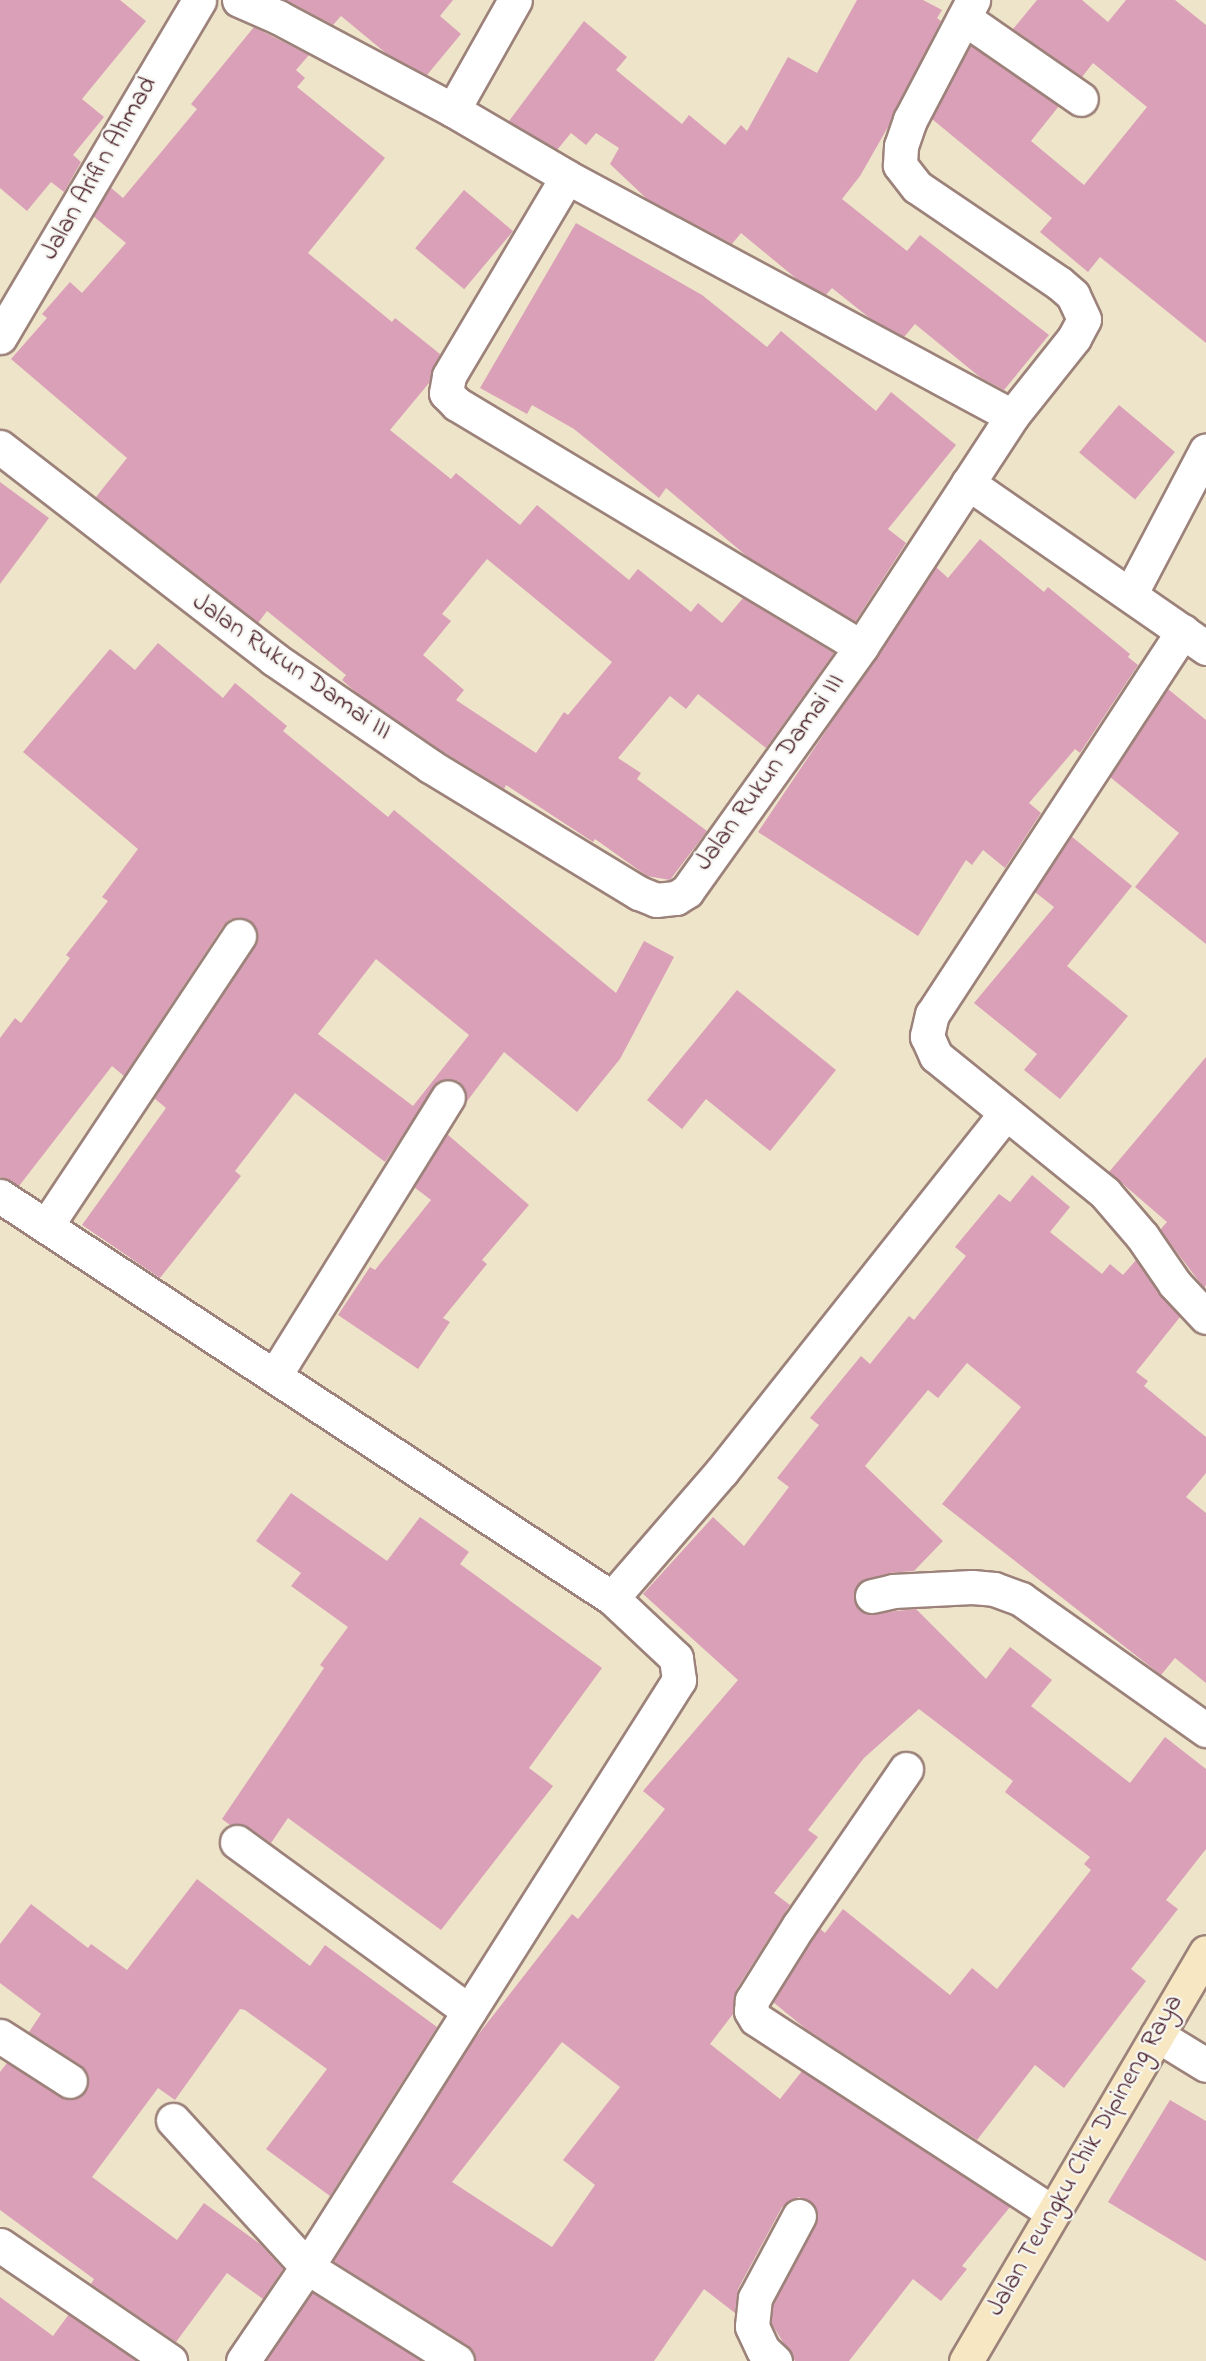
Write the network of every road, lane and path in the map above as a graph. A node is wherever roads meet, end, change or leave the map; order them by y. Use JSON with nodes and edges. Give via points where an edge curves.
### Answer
{"nodes":[{"id":1,"x":199,"y":0,"type":"edge"},
{"id":2,"x":239,"y":0,"type":"edge"},
{"id":3,"x":515,"y":0,"type":"edge"},
{"id":4,"x":968,"y":9,"type":"edge"},
{"id":5,"x":1081,"y":99,"type":"dead end"},
{"id":6,"x":453,"y":110,"type":"junction"},
{"id":7,"x":567,"y":177,"type":"junction"},
{"id":8,"x":0,"y":337,"type":"edge"},
{"id":9,"x":1012,"y":416,"type":"junction"},
{"id":10,"x":0,"y":447,"type":"edge"},
{"id":11,"x":1206,"y":450,"type":"edge"},
{"id":12,"x":968,"y":483,"type":"junction"},
{"id":13,"x":1131,"y":593,"type":"junction"},
{"id":14,"x":1194,"y":639,"type":"edge"},
{"id":15,"x":861,"y":647,"type":"junction"},
{"id":16,"x":239,"y":936,"type":"dead end"},
{"id":17,"x":448,"y":1097,"type":"dead end"},
{"id":18,"x":1006,"y":1113,"type":"junction"},
{"id":19,"x":0,"y":1196,"type":"edge"},
{"id":20,"x":47,"y":1225,"type":"junction"},
{"id":21,"x":1206,"y":1317,"type":"edge"},
{"id":22,"x":275,"y":1375,"type":"junction"},
{"id":23,"x":872,"y":1596,"type":"dead end"},
{"id":24,"x":612,"y":1598,"type":"junction"},
{"id":25,"x":1206,"y":1730,"type":"edge"},
{"id":26,"x":906,"y":1769,"type":"dead end"},
{"id":27,"x":237,"y":1842,"type":"dead end"},
{"id":28,"x":1206,"y":1952,"type":"edge"},
{"id":29,"x":469,"y":2011,"type":"junction"},
{"id":30,"x":1157,"y":2035,"type":"junction"},
{"id":31,"x":0,"y":2036,"type":"edge"},
{"id":32,"x":1206,"y":2065,"type":"edge"},
{"id":33,"x":70,"y":2081,"type":"dead end"},
{"id":34,"x":173,"y":2121,"type":"dead end"},
{"id":35,"x":1051,"y":2211,"type":"junction"},
{"id":36,"x":799,"y":2216,"type":"dead end"},
{"id":37,"x":0,"y":2245,"type":"edge"},
{"id":38,"x":307,"y":2267,"type":"junction"},
{"id":39,"x":170,"y":2361,"type":"edge"},
{"id":40,"x":243,"y":2361,"type":"edge"},
{"id":41,"x":457,"y":2361,"type":"edge"},
{"id":42,"x":775,"y":2361,"type":"edge"},
{"id":43,"x":966,"y":2361,"type":"edge"}],
"edges":[{"from":1,"to":8,"type":"street","name":"Jalan Arifin Ahmad"},
{"from":2,"to":6,"type":"street","via":[[278,16]]},
{"from":3,"to":6,"type":"street"},
{"from":4,"to":5,"type":"street"},
{"from":4,"to":9,"type":"street","name":"Jalan Rukun Damai III","via":[[910,120],[901,146],[900,165],[917,187],[1059,283],[1073,295],[1084,319],[1074,338]]},
{"from":6,"to":7,"type":"street"},
{"from":7,"to":9,"type":"street"},
{"from":7,"to":15,"type":"street","via":[[449,376],[447,393],[458,404]]},
{"from":9,"to":12,"type":"street","name":"Jalan Rukun Damai III"},
{"from":10,"to":15,"type":"street","name":"Jalan Rukun Damai III","via":[[284,666],[430,766],[656,900],[666,901],[687,891]]},
{"from":11,"to":13,"type":"street"},
{"from":12,"to":13,"type":"street"},
{"from":12,"to":15,"type":"street","name":"Jalan Rukun Damai III"},
{"from":13,"to":14,"type":"street"},
{"from":14,"to":18,"type":"street","via":[[927,1026],[936,1056]]},
{"from":16,"to":20,"type":"street"},
{"from":17,"to":22,"type":"street"},
{"from":18,"to":21,"type":"street","via":[[1105,1193],[1142,1236],[1175,1284]]},
{"from":18,"to":24,"type":"street","via":[[722,1471]]},
{"from":19,"to":20,"type":"street"},
{"from":20,"to":22,"type":"street"},
{"from":22,"to":24,"type":"street"},
{"from":23,"to":25,"type":"street","via":[[893,1590],[972,1587],[994,1589],[1021,1599]]},
{"from":24,"to":29,"type":"street","via":[[676,1658],[679,1680]]},
{"from":26,"to":35,"type":"street","via":[[799,1925],[752,2000],[751,2011],[756,2019]]},
{"from":27,"to":29,"type":"street"},
{"from":28,"to":30,"type":"street","name":"Jalan Teungku Chik Dipineng Raya"},
{"from":29,"to":38,"type":"street"},
{"from":30,"to":32,"type":"street"},
{"from":30,"to":35,"type":"street","name":"Jalan Teungku Chik Dipineng Raya"},
{"from":31,"to":33,"type":"street"},
{"from":34,"to":38,"type":"street"},
{"from":35,"to":43,"type":"street","name":"Jalan Teungku Chik Dipineng Raya"},
{"from":36,"to":42,"type":"street","via":[[755,2298],[752,2325],[763,2350]]},
{"from":37,"to":39,"type":"street"},
{"from":38,"to":40,"type":"street"},
{"from":38,"to":41,"type":"street"}]}
